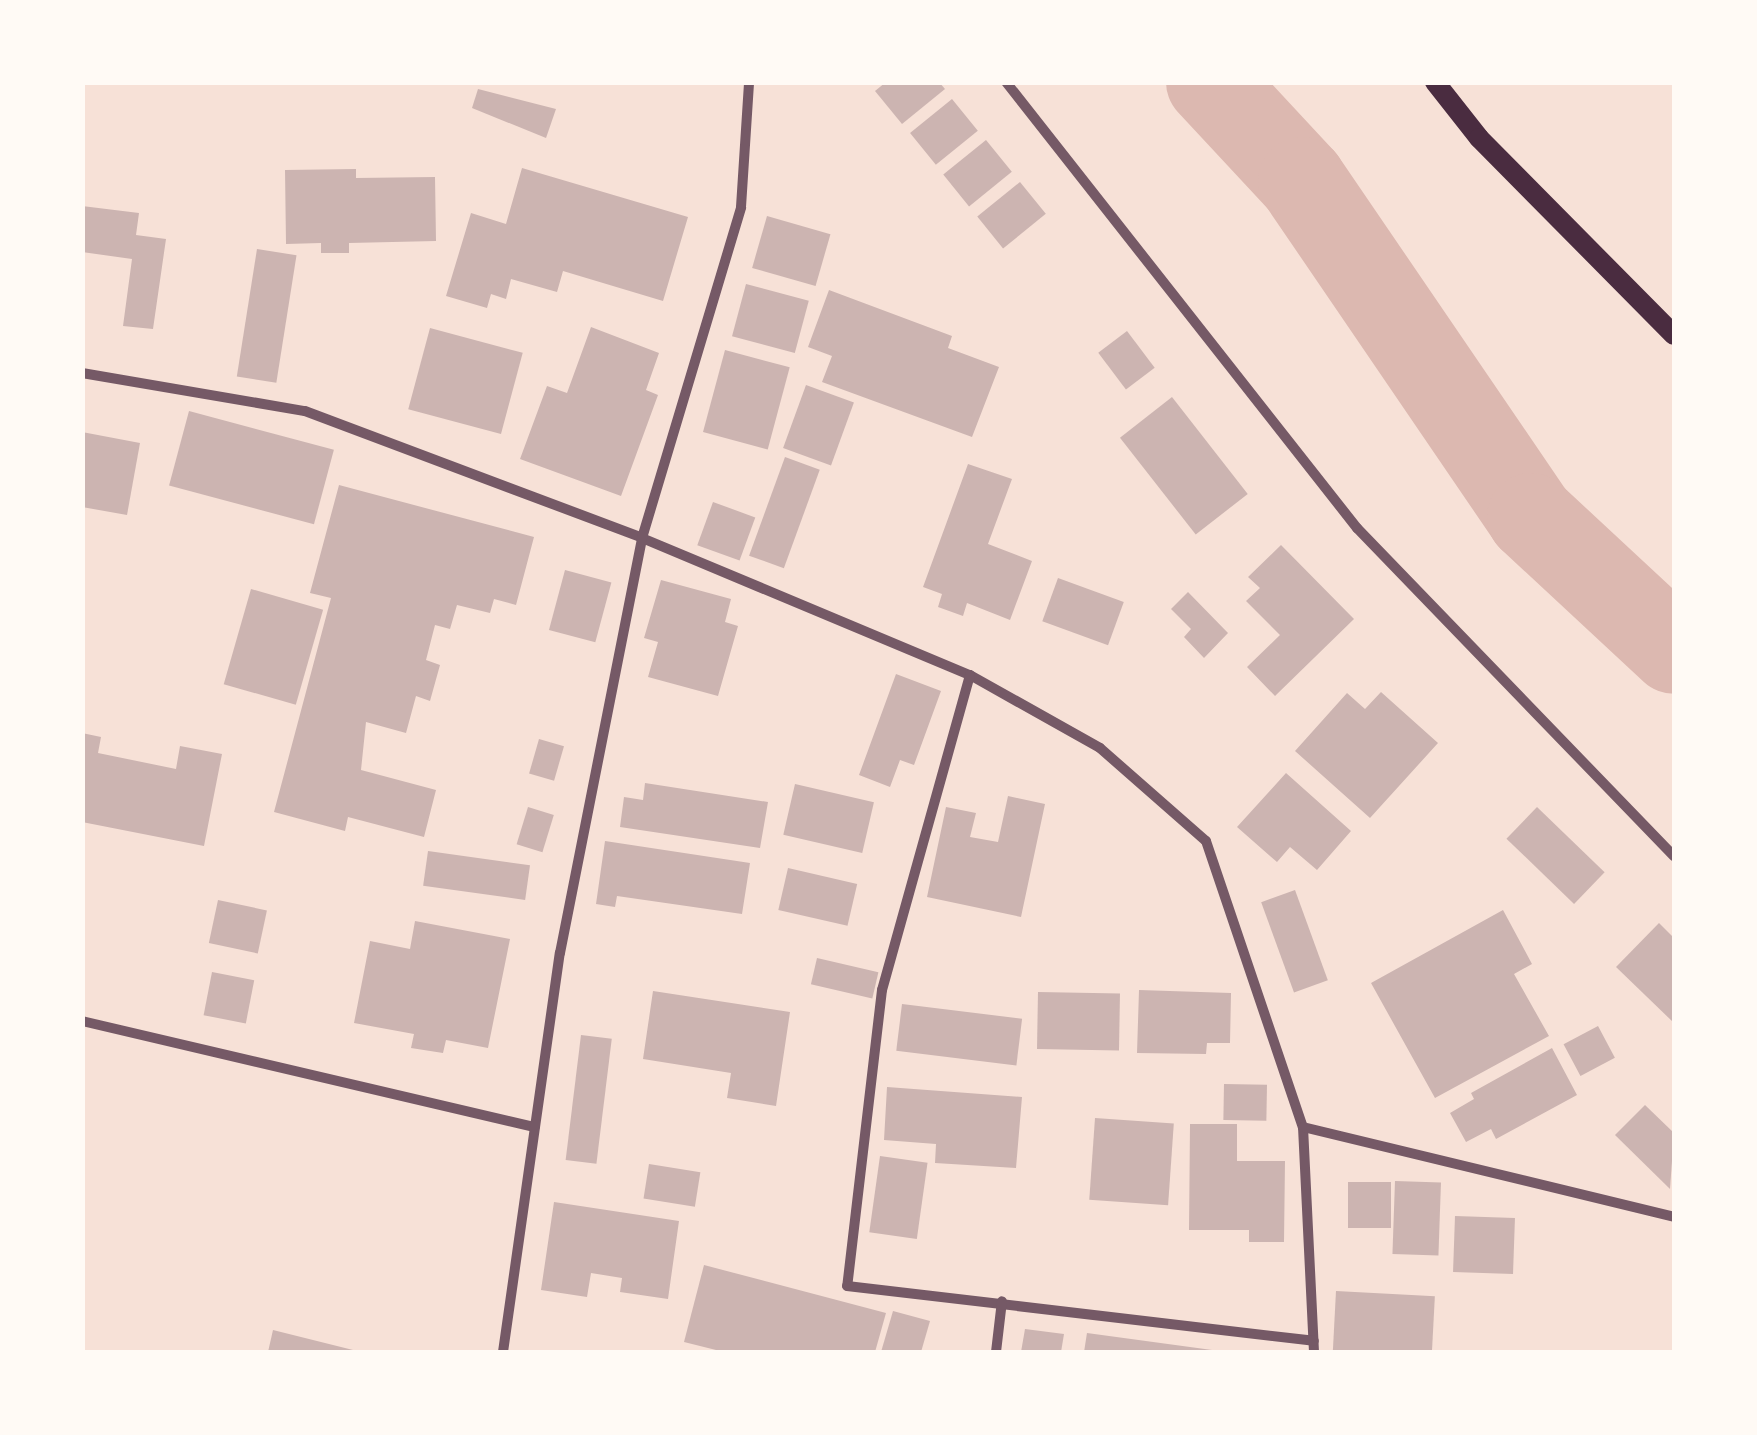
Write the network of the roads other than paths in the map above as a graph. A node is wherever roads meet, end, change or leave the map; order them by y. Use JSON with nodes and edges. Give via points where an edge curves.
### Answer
{"nodes":[{"id":1,"x":749,"y":82,"type":"edge"},
{"id":2,"x":1006,"y":82,"type":"edge"},
{"id":3,"x":1436,"y":82,"type":"edge"},
{"id":4,"x":1674,"y":335,"type":"edge"},
{"id":5,"x":82,"y":373,"type":"edge"},
{"id":6,"x":642,"y":538,"type":"junction"},
{"id":7,"x":970,"y":675,"type":"junction"},
{"id":8,"x":1674,"y":856,"type":"edge"},
{"id":9,"x":82,"y":1021,"type":"edge"},
{"id":10,"x":1304,"y":1126,"type":"junction"},
{"id":11,"x":536,"y":1128,"type":"junction"},
{"id":12,"x":1674,"y":1217,"type":"edge"},
{"id":13,"x":1002,"y":1300,"type":"junction"},
{"id":14,"x":1314,"y":1347,"type":"edge"},
{"id":15,"x":503,"y":1352,"type":"edge"},
{"id":16,"x":996,"y":1352,"type":"edge"}],
"edges":[{"from":1,"to":6,"type":"street","via":[[741,207]]},
{"from":2,"to":8,"type":"street","via":[[1357,528]]},
{"from":3,"to":4,"type":"main road","via":[[1479,138]]},
{"from":5,"to":6,"type":"street","via":[[305,411]]},
{"from":6,"to":7,"type":"street"},
{"from":6,"to":11,"type":"street","via":[[560,953]]},
{"from":7,"to":10,"type":"street","via":[[1100,748],[1206,840]]},
{"from":7,"to":13,"type":"street","via":[[882,990],[847,1286]]},
{"from":9,"to":11,"type":"street"},
{"from":10,"to":12,"type":"street"},
{"from":10,"to":14,"type":"street"},
{"from":11,"to":15,"type":"street"},
{"from":13,"to":14,"type":"street"},
{"from":13,"to":16,"type":"street"}]}
